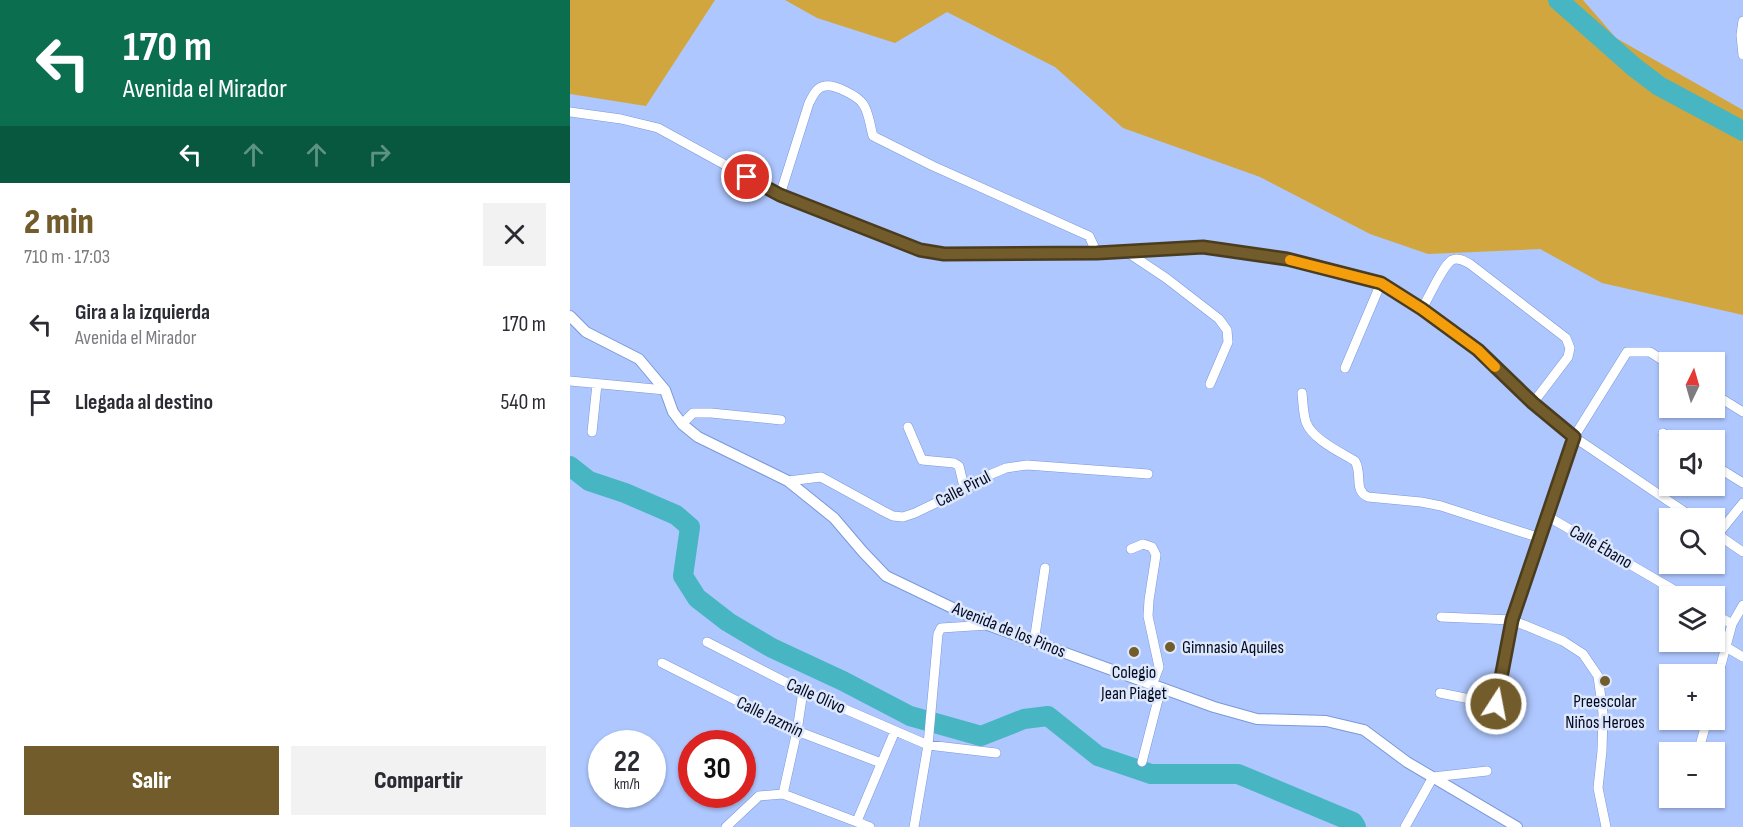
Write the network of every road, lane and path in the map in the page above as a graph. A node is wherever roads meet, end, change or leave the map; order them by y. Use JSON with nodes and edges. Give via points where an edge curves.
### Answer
{"nodes":[{"id":1,"x":1743,"y":21,"type":"edge"},
{"id":2,"x":1743,"y":56,"type":"edge"},
{"id":3,"x":570,"y":112,"type":"edge"},
{"id":4,"x":780,"y":195,"type":"junction"},
{"id":5,"x":1127,"y":252,"type":"junction"},
{"id":6,"x":1097,"y":253,"type":"junction"},
{"id":7,"x":1381,"y":283,"type":"junction"},
{"id":8,"x":1422,"y":309,"type":"junction"},
{"id":9,"x":570,"y":317,"type":"edge"},
{"id":10,"x":1659,"y":358,"type":"edge"},
{"id":11,"x":1345,"y":368,"type":"dead end"},
{"id":12,"x":570,"y":381,"type":"edge"},
{"id":13,"x":597,"y":384,"type":"junction"},
{"id":14,"x":1210,"y":384,"type":"dead end"},
{"id":15,"x":665,"y":390,"type":"junction"},
{"id":16,"x":1302,"y":393,"type":"dead end"},
{"id":17,"x":1725,"y":401,"type":"edge"},
{"id":18,"x":1533,"y":403,"type":"junction"},
{"id":19,"x":1743,"y":412,"type":"edge"},
{"id":20,"x":781,"y":420,"type":"dead end"},
{"id":21,"x":682,"y":424,"type":"junction"},
{"id":22,"x":908,"y":427,"type":"dead end"},
{"id":23,"x":592,"y":432,"type":"dead end"},
{"id":24,"x":1574,"y":437,"type":"junction"},
{"id":25,"x":1725,"y":472,"type":"edge"},
{"id":26,"x":1148,"y":474,"type":"dead end"},
{"id":27,"x":788,"y":481,"type":"junction"},
{"id":28,"x":1743,"y":483,"type":"edge"},
{"id":29,"x":964,"y":487,"type":"junction"},
{"id":30,"x":1743,"y":503,"type":"edge"},
{"id":31,"x":1679,"y":508,"type":"edge"},
{"id":32,"x":1547,"y":516,"type":"junction"},
{"id":33,"x":1725,"y":523,"type":"edge"},
{"id":34,"x":1540,"y":538,"type":"junction"},
{"id":35,"x":1725,"y":539,"type":"edge"},
{"id":36,"x":1131,"y":549,"type":"dead end"},
{"id":37,"x":1743,"y":552,"type":"edge"},
{"id":38,"x":1046,"y":568,"type":"dead end"},
{"id":39,"x":1667,"y":586,"type":"edge"},
{"id":40,"x":1743,"y":604,"type":"edge"},
{"id":41,"x":1441,"y":617,"type":"dead end"},
{"id":42,"x":1512,"y":620,"type":"junction"},
{"id":43,"x":1725,"y":620,"type":"edge"},
{"id":44,"x":1732,"y":624,"type":"junction"},
{"id":45,"x":988,"y":626,"type":"junction"},
{"id":46,"x":707,"y":642,"type":"dead end"},
{"id":47,"x":1034,"y":642,"type":"junction"},
{"id":48,"x":1726,"y":647,"type":"junction"},
{"id":49,"x":1743,"y":657,"type":"edge"},
{"id":50,"x":662,"y":663,"type":"dead end"},
{"id":51,"x":1721,"y":664,"type":"edge"},
{"id":52,"x":1157,"y":686,"type":"junction"},
{"id":53,"x":803,"y":691,"type":"junction"},
{"id":54,"x":1440,"y":693,"type":"dead end"},
{"id":55,"x":797,"y":731,"type":"junction"},
{"id":56,"x":895,"y":731,"type":"junction"},
{"id":57,"x":928,"y":747,"type":"junction"},
{"id":58,"x":996,"y":753,"type":"dead end"},
{"id":59,"x":1142,"y":762,"type":"dead end"},
{"id":60,"x":881,"y":763,"type":"junction"},
{"id":61,"x":1487,"y":771,"type":"dead end"},
{"id":62,"x":1433,"y":777,"type":"junction"},
{"id":63,"x":783,"y":794,"type":"junction"},
{"id":64,"x":857,"y":821,"type":"junction"},
{"id":65,"x":1510,"y":825,"type":"edge"},
{"id":66,"x":726,"y":827,"type":"edge"},
{"id":67,"x":870,"y":827,"type":"edge"},
{"id":68,"x":914,"y":827,"type":"edge"},
{"id":69,"x":1405,"y":827,"type":"edge"},
{"id":70,"x":1606,"y":827,"type":"edge"}],
"edges":[{"from":1,"to":2,"type":"street"},
{"from":3,"to":4,"type":"street","via":[[658,128]]},
{"from":4,"to":6,"type":"street","via":[[920,250],[944,254]]},
{"from":4,"to":6,"type":"street","via":[[809,103],[817,89],[832,86],[855,96],[864,105],[873,136],[1089,236]]},
{"from":5,"to":6,"type":"street"},
{"from":5,"to":7,"type":"street","via":[[1203,247],[1287,259]]},
{"from":5,"to":14,"type":"street","via":[[1184,291],[1227,330],[1228,342]]},
{"from":7,"to":8,"type":"street"},
{"from":7,"to":11,"type":"street"},
{"from":8,"to":18,"type":"street","via":[[1478,350]]},
{"from":8,"to":18,"type":"street","via":[[1446,266],[1460,259],[1566,338],[1568,357]]},
{"from":9,"to":15,"type":"street","name":"Avenida de los Pinos","via":[[586,332],[639,358]]},
{"from":10,"to":24,"type":"street","via":[[1650,352],[1627,352]]},
{"from":12,"to":13,"type":"street"},
{"from":13,"to":15,"type":"street"},
{"from":13,"to":23,"type":"street"},
{"from":15,"to":21,"type":"street","name":"Avenida de los Pinos","via":[[672,412]]},
{"from":16,"to":34,"type":"street","via":[[1310,430],[1355,461],[1362,494],[1441,506]]},
{"from":17,"to":19,"type":"street"},
{"from":18,"to":24,"type":"street"},
{"from":20,"to":21,"type":"street","via":[[693,413]]},
{"from":21,"to":27,"type":"street","name":"Avenida de los Pinos","via":[[698,437]]},
{"from":22,"to":29,"type":"street","via":[[922,460],[959,466]]},
{"from":24,"to":31,"type":"street"},
{"from":24,"to":32,"type":"street"},
{"from":25,"to":28,"type":"street"},
{"from":26,"to":29,"type":"street","name":"Calle Pirul","via":[[1027,465],[1006,468]]},
{"from":27,"to":29,"type":"street","name":"Calle Pirul","via":[[821,477],[893,516],[903,517]]},
{"from":27,"to":45,"type":"street","name":"Avenida de los Pinos","via":[[834,518],[886,576]]},
{"from":30,"to":33,"type":"street"},
{"from":32,"to":34,"type":"street"},
{"from":32,"to":39,"type":"street","name":"Calle Ébano"},
{"from":34,"to":42,"type":"street"},
{"from":35,"to":37,"type":"street"},
{"from":36,"to":52,"type":"street","via":[[1143,544],[1152,547],[1156,555],[1148,616],[1158,667]]},
{"from":38,"to":47,"type":"street"},
{"from":40,"to":44,"type":"street"},
{"from":41,"to":42,"type":"street"},
{"from":42,"to":54,"type":"street","via":[[1496,704]]},
{"from":42,"to":70,"type":"street","via":[[1563,641],[1583,654],[1598,676],[1603,713],[1599,788]]},
{"from":43,"to":44,"type":"street"},
{"from":44,"to":48,"type":"street"},
{"from":45,"to":47,"type":"street","name":"Avenida de los Pinos"},
{"from":45,"to":57,"type":"street","via":[[941,628],[938,634]]},
{"from":46,"to":53,"type":"street","name":"Calle Olivo"},
{"from":47,"to":52,"type":"street","name":"Avenida de los Pinos"},
{"from":48,"to":49,"type":"street"},
{"from":48,"to":51,"type":"street"},
{"from":50,"to":55,"type":"street","name":"Calle Jazmín"},
{"from":52,"to":59,"type":"street"},
{"from":52,"to":62,"type":"street","name":"Avenida de los Pinos","via":[[1257,719],[1326,721],[1364,730]]},
{"from":53,"to":55,"type":"street"},
{"from":53,"to":56,"type":"street","name":"Calle Olivo"},
{"from":55,"to":60,"type":"street","name":"Calle Jazmín"},
{"from":55,"to":63,"type":"street"},
{"from":56,"to":57,"type":"street","name":"Calle Olivo"},
{"from":56,"to":60,"type":"street"},
{"from":57,"to":58,"type":"street","name":"Calle Olivo"},
{"from":57,"to":68,"type":"street"},
{"from":60,"to":64,"type":"street"},
{"from":61,"to":62,"type":"street"},
{"from":62,"to":65,"type":"street","name":"Avenida de los Pinos"},
{"from":62,"to":69,"type":"street"},
{"from":63,"to":64,"type":"street"},
{"from":63,"to":66,"type":"street","via":[[759,796]]},
{"from":64,"to":67,"type":"street"}]}
